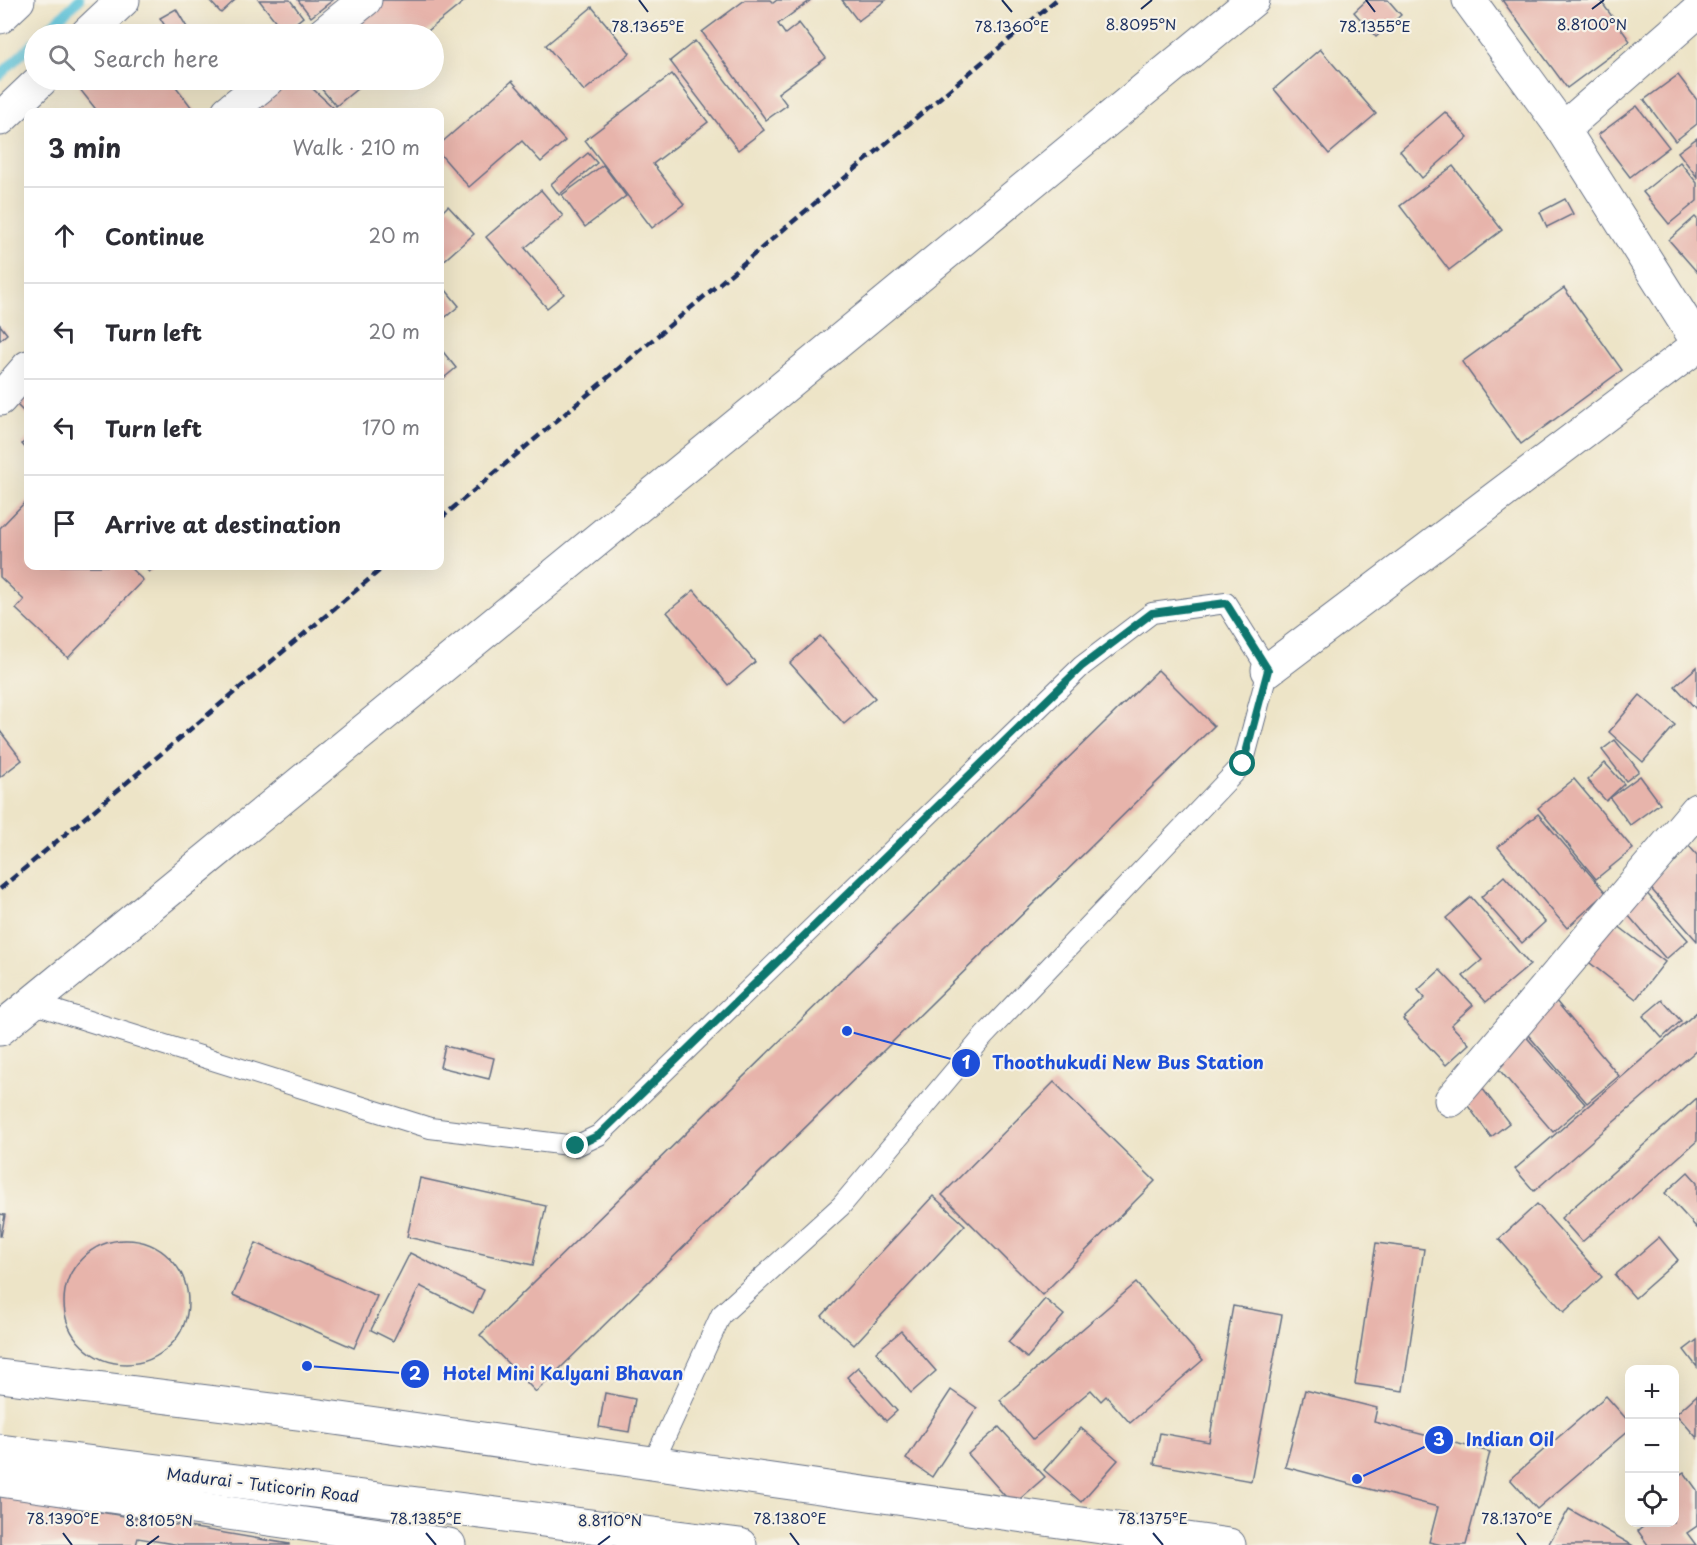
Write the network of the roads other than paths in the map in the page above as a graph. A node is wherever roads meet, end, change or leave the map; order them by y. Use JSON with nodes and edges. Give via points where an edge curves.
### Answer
{"nodes":[{"id":1,"x":18,"y":0,"type":"edge"},
{"id":2,"x":123,"y":0,"type":"edge"},
{"id":3,"x":365,"y":0,"type":"edge"},
{"id":4,"x":1253,"y":0,"type":"edge"},
{"id":5,"x":1469,"y":0,"type":"edge"},
{"id":6,"x":1697,"y":12,"type":"edge"},
{"id":7,"x":0,"y":17,"type":"edge"},
{"id":8,"x":98,"y":24,"type":"edge"},
{"id":9,"x":335,"y":24,"type":"edge"},
{"id":10,"x":30,"y":90,"type":"edge"},
{"id":11,"x":256,"y":90,"type":"edge"},
{"id":12,"x":233,"y":108,"type":"edge"},
{"id":13,"x":0,"y":119,"type":"edge"},
{"id":14,"x":1563,"y":129,"type":"junction"},
{"id":15,"x":1697,"y":341,"type":"edge"},
{"id":16,"x":1697,"y":346,"type":"edge"},
{"id":17,"x":24,"y":372,"type":"edge"},
{"id":18,"x":0,"y":399,"type":"edge"},
{"id":19,"x":1268,"y":670,"type":"junction"},
{"id":20,"x":1696,"y":814,"type":"edge"},
{"id":21,"x":32,"y":1003,"type":"junction"},
{"id":22,"x":0,"y":1029,"type":"edge"},
{"id":23,"x":1451,"y":1100,"type":"dead end"},
{"id":24,"x":0,"y":1376,"type":"edge"},
{"id":25,"x":0,"y":1451,"type":"edge"},
{"id":26,"x":653,"y":1463,"type":"junction"},
{"id":27,"x":0,"y":1480,"type":"edge"},
{"id":28,"x":449,"y":1545,"type":"edge"},
{"id":29,"x":740,"y":1545,"type":"edge"},
{"id":30,"x":1229,"y":1545,"type":"edge"}],
"edges":[{"from":1,"to":7,"type":"street"},
{"from":2,"to":8,"type":"street"},
{"from":3,"to":9,"type":"street"},
{"from":4,"to":21,"type":"street"},
{"from":5,"to":14,"type":"street"},
{"from":6,"to":14,"type":"street"},
{"from":10,"to":13,"type":"street"},
{"from":11,"to":12,"type":"street"},
{"from":14,"to":15,"type":"street"},
{"from":16,"to":19,"type":"street"},
{"from":17,"to":18,"type":"street"},
{"from":19,"to":21,"type":"lane","via":[[1226,603],[1152,613],[1082,666],[599,1135],[576,1146],[430,1128]]},
{"from":19,"to":26,"type":"lane","via":[[1243,764],[984,1036],[841,1206],[721,1315]]},
{"from":20,"to":23,"type":"street"},
{"from":21,"to":22,"type":"street"},
{"from":24,"to":26,"type":"street"},
{"from":25,"to":29,"type":"street","name":"Madurai - Tuticorin Road"},
{"from":26,"to":30,"type":"street"},
{"from":27,"to":28,"type":"street"}]}
